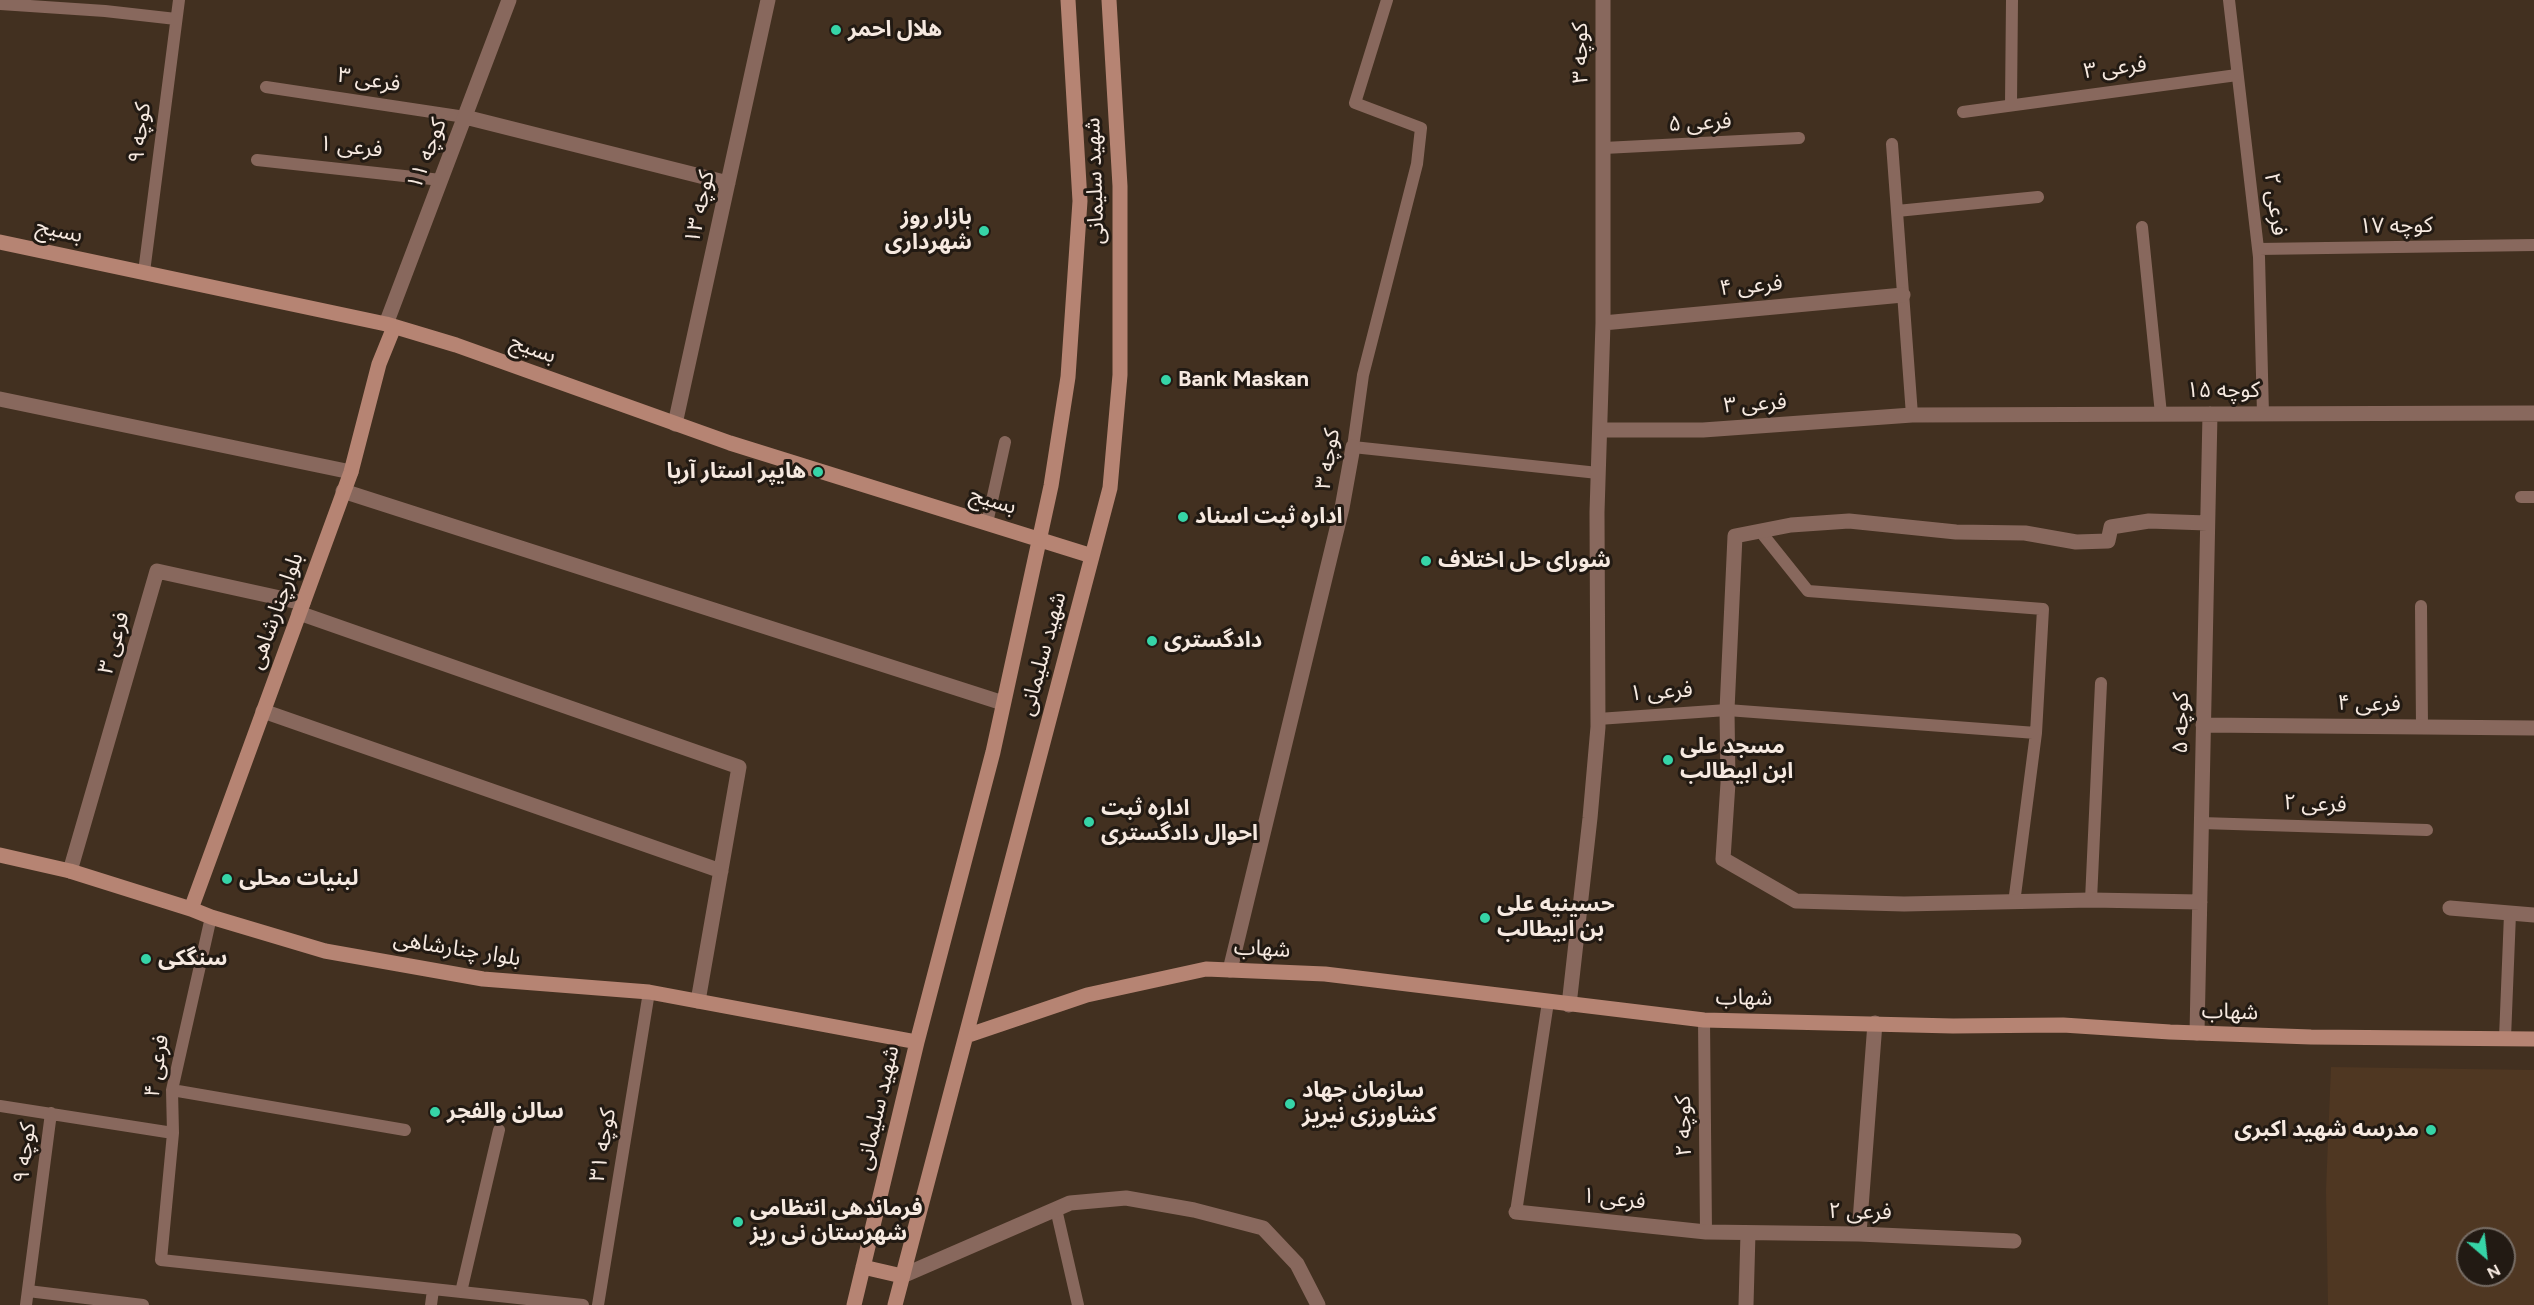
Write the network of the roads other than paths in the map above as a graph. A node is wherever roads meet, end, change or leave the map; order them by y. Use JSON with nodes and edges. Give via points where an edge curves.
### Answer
{"nodes":[{"id":1,"x":179,"y":0,"type":"edge"},
{"id":2,"x":509,"y":0,"type":"edge"},
{"id":3,"x":768,"y":0,"type":"edge"},
{"id":4,"x":1068,"y":0,"type":"edge"},
{"id":5,"x":1109,"y":0,"type":"edge"},
{"id":6,"x":1387,"y":0,"type":"edge"},
{"id":7,"x":1603,"y":0,"type":"edge"},
{"id":8,"x":2012,"y":0,"type":"edge"},
{"id":9,"x":2229,"y":0,"type":"edge"},
{"id":10,"x":0,"y":4,"type":"edge"},
{"id":11,"x":176,"y":19,"type":"junction"},
{"id":12,"x":2236,"y":75,"type":"junction"},
{"id":13,"x":266,"y":87,"type":"dead end"},
{"id":14,"x":2011,"y":104,"type":"junction"},
{"id":15,"x":1963,"y":112,"type":"dead end"},
{"id":16,"x":465,"y":117,"type":"junction"},
{"id":17,"x":1799,"y":138,"type":"dead end"},
{"id":18,"x":1892,"y":144,"type":"dead end"},
{"id":19,"x":1604,"y":148,"type":"junction"},
{"id":20,"x":257,"y":160,"type":"dead end"},
{"id":21,"x":441,"y":180,"type":"junction"},
{"id":22,"x":728,"y":183,"type":"junction"},
{"id":23,"x":2038,"y":197,"type":"dead end"},
{"id":24,"x":1897,"y":211,"type":"junction"},
{"id":25,"x":2142,"y":227,"type":"dead end"},
{"id":26,"x":0,"y":242,"type":"edge"},
{"id":27,"x":2534,"y":244,"type":"edge"},
{"id":28,"x":2258,"y":249,"type":"junction"},
{"id":29,"x":144,"y":272,"type":"junction"},
{"id":30,"x":1903,"y":295,"type":"junction"},
{"id":31,"x":1603,"y":322,"type":"junction"},
{"id":32,"x":390,"y":325,"type":"junction"},
{"id":33,"x":0,"y":399,"type":"edge"},
{"id":34,"x":2534,"y":413,"type":"edge"},
{"id":35,"x":2161,"y":414,"type":"junction"},
{"id":36,"x":2210,"y":414,"type":"junction"},
{"id":37,"x":2264,"y":414,"type":"junction"},
{"id":38,"x":1912,"y":415,"type":"junction"},
{"id":39,"x":675,"y":424,"type":"junction"},
{"id":40,"x":1600,"y":430,"type":"junction"},
{"id":41,"x":1005,"y":442,"type":"dead end"},
{"id":42,"x":1353,"y":447,"type":"junction"},
{"id":43,"x":351,"y":472,"type":"junction"},
{"id":44,"x":1598,"y":472,"type":"junction"},
{"id":45,"x":343,"y":491,"type":"junction"},
{"id":46,"x":987,"y":523,"type":"junction"},
{"id":47,"x":2207,"y":523,"type":"junction"},
{"id":48,"x":1761,"y":531,"type":"junction"},
{"id":49,"x":1039,"y":539,"type":"junction"},
{"id":50,"x":1092,"y":556,"type":"junction"},
{"id":51,"x":2421,"y":606,"type":"dead end"},
{"id":52,"x":301,"y":608,"type":"junction"},
{"id":53,"x":2101,"y":683,"type":"dead end"},
{"id":54,"x":1003,"y":703,"type":"junction"},
{"id":55,"x":1727,"y":710,"type":"junction"},
{"id":56,"x":263,"y":711,"type":"junction"},
{"id":57,"x":1598,"y":719,"type":"junction"},
{"id":58,"x":2203,"y":725,"type":"junction"},
{"id":59,"x":2422,"y":727,"type":"junction"},
{"id":60,"x":2534,"y":728,"type":"edge"},
{"id":61,"x":2036,"y":733,"type":"junction"},
{"id":62,"x":2201,"y":823,"type":"junction"},
{"id":63,"x":2427,"y":830,"type":"dead end"},
{"id":64,"x":0,"y":855,"type":"edge"},
{"id":65,"x":70,"y":871,"type":"junction"},
{"id":66,"x":721,"y":871,"type":"junction"},
{"id":67,"x":2091,"y":900,"type":"junction"},
{"id":68,"x":2200,"y":902,"type":"junction"},
{"id":69,"x":2014,"y":903,"type":"junction"},
{"id":70,"x":2450,"y":908,"type":"dead end"},
{"id":71,"x":191,"y":909,"type":"junction"},
{"id":72,"x":2510,"y":914,"type":"junction"},
{"id":73,"x":2534,"y":915,"type":"edge"},
{"id":74,"x":212,"y":917,"type":"junction"},
{"id":75,"x":1230,"y":970,"type":"junction"},
{"id":76,"x":649,"y":992,"type":"junction"},
{"id":77,"x":698,"y":1001,"type":"junction"},
{"id":78,"x":1548,"y":1002,"type":"junction"},
{"id":79,"x":1569,"y":1005,"type":"junction"},
{"id":80,"x":1704,"y":1020,"type":"junction"},
{"id":81,"x":1875,"y":1023,"type":"junction"},
{"id":82,"x":2197,"y":1033,"type":"junction"},
{"id":83,"x":966,"y":1036,"type":"junction"},
{"id":84,"x":2505,"y":1038,"type":"junction"},
{"id":85,"x":2534,"y":1039,"type":"edge"},
{"id":86,"x":917,"y":1042,"type":"junction"},
{"id":87,"x":172,"y":1090,"type":"junction"},
{"id":88,"x":0,"y":1106,"type":"edge"},
{"id":89,"x":51,"y":1113,"type":"junction"},
{"id":90,"x":499,"y":1130,"type":"dead end"},
{"id":91,"x":405,"y":1131,"type":"dead end"},
{"id":92,"x":172,"y":1132,"type":"junction"},
{"id":93,"x":1056,"y":1209,"type":"junction"},
{"id":94,"x":1516,"y":1212,"type":"joint"},
{"id":95,"x":1706,"y":1232,"type":"junction"},
{"id":96,"x":1748,"y":1233,"type":"junction"},
{"id":97,"x":1859,"y":1234,"type":"junction"},
{"id":98,"x":2014,"y":1241,"type":"dead end"},
{"id":99,"x":863,"y":1267,"type":"junction"},
{"id":100,"x":902,"y":1276,"type":"junction"},
{"id":101,"x":433,"y":1290,"type":"junction"},
{"id":102,"x":28,"y":1291,"type":"junction"},
{"id":103,"x":461,"y":1292,"type":"junction"},
{"id":104,"x":26,"y":1305,"type":"edge"},
{"id":105,"x":143,"y":1305,"type":"edge"},
{"id":106,"x":431,"y":1305,"type":"edge"},
{"id":107,"x":583,"y":1305,"type":"edge"},
{"id":108,"x":598,"y":1305,"type":"edge"},
{"id":109,"x":854,"y":1305,"type":"edge"},
{"id":110,"x":895,"y":1305,"type":"edge"},
{"id":111,"x":1078,"y":1305,"type":"edge"},
{"id":112,"x":1318,"y":1305,"type":"edge"},
{"id":113,"x":1746,"y":1305,"type":"edge"}],
"edges":[{"from":1,"to":11,"type":"lane","name":"کوچه ۹"},
{"from":2,"to":16,"type":"street","name":"کوچه ۱۱"},
{"from":3,"to":22,"type":"street","name":"کوچه ۱۳"},
{"from":4,"to":49,"type":"street","name":"شهید سلیمانی","via":[[1080,201],[1068,377]]},
{"from":5,"to":50,"type":"street","name":"شهید سلیمانی","via":[[1120,186],[1120,375],[1110,488]]},
{"from":6,"to":42,"type":"lane","name":"کوچه ۳","via":[[1355,103],[1421,129],[1417,164],[1363,375]]},
{"from":7,"to":19,"type":"street","name":"کوچه ۳"},
{"from":8,"to":14,"type":"lane"},
{"from":9,"to":12,"type":"lane","name":"فرعی ۲"},
{"from":10,"to":11,"type":"lane"},
{"from":11,"to":29,"type":"lane","name":"کوچه ۹"},
{"from":12,"to":14,"type":"lane","name":"فرعی ۳"},
{"from":12,"to":28,"type":"lane","name":"فرعی ۲"},
{"from":13,"to":16,"type":"lane","name":"فرعی ۳"},
{"from":14,"to":15,"type":"lane","name":"فرعی ۳"},
{"from":16,"to":21,"type":"street","name":"کوچه ۱۱"},
{"from":16,"to":22,"type":"street"},
{"from":17,"to":19,"type":"lane","name":"فرعی ۵"},
{"from":18,"to":24,"type":"lane"},
{"from":19,"to":31,"type":"street","name":"کوچه ۳"},
{"from":20,"to":21,"type":"lane","name":"فرعی ۱"},
{"from":21,"to":32,"type":"street","name":"کوچه ۱۱"},
{"from":22,"to":39,"type":"street","name":"کوچه ۱۳"},
{"from":23,"to":24,"type":"lane"},
{"from":24,"to":30,"type":"lane"},
{"from":25,"to":35,"type":"lane"},
{"from":26,"to":29,"type":"street","name":"بسیج"},
{"from":27,"to":28,"type":"lane","name":"کوچه ۱۷"},
{"from":28,"to":37,"type":"lane","name":"فرعی ۲"},
{"from":29,"to":32,"type":"street","name":"بسیج"},
{"from":30,"to":31,"type":"street","name":"فرعی ۴"},
{"from":30,"to":38,"type":"lane"},
{"from":31,"to":40,"type":"street","name":"کوچه ۳"},
{"from":32,"to":39,"type":"street","name":"بسیج"},
{"from":32,"to":43,"type":"street","name":"بلوارچنارشاهی"},
{"from":33,"to":43,"type":"street"},
{"from":34,"to":37,"type":"street","name":"کوچه ۱۵"},
{"from":35,"to":36,"type":"street","name":"کوچه ۱۵"},
{"from":35,"to":38,"type":"street","name":"کوچه ۱۵"},
{"from":36,"to":37,"type":"street","name":"کوچه ۱۵"},
{"from":36,"to":47,"type":"street","name":"کوچه ۵"},
{"from":38,"to":40,"type":"street","name":"فرعی ۳","via":[[1703,430]]},
{"from":39,"to":46,"type":"street","name":"بسیج"},
{"from":40,"to":44,"type":"street","name":"کوچه ۳"},
{"from":41,"to":46,"type":"lane"},
{"from":42,"to":44,"type":"lane"},
{"from":42,"to":75,"type":"street","name":"کوچه ۳","via":[[1342,508]]},
{"from":43,"to":45,"type":"street","name":"بلوارچنارشاهی"},
{"from":44,"to":57,"type":"street","name":"کوچه ۳"},
{"from":45,"to":52,"type":"street","name":"بلوارچنارشاهی"},
{"from":45,"to":54,"type":"street"},
{"from":46,"to":49,"type":"street","name":"بسیج"},
{"from":47,"to":48,"type":"street","via":[[2149,521],[2111,527],[2108,541],[2097,542],[1849,521]]},
{"from":47,"to":58,"type":"street","name":"کوچه ۵"},
{"from":48,"to":55,"type":"street","via":[[1736,536]]},
{"from":48,"to":61,"type":"lane","via":[[1808,591],[2043,609]]},
{"from":49,"to":50,"type":"street","name":"بسیج"},
{"from":49,"to":54,"type":"street","name":"شهید سلیمانی"},
{"from":50,"to":83,"type":"street","name":"شهید سلیمانی"},
{"from":51,"to":59,"type":"lane"},
{"from":52,"to":56,"type":"street","name":"بلوارچنارشاهی"},
{"from":52,"to":65,"type":"street","name":"فرعی ۳","via":[[157,571]]},
{"from":52,"to":66,"type":"street","via":[[739,767]]},
{"from":53,"to":67,"type":"lane"},
{"from":54,"to":86,"type":"street","name":"شهید سلیمانی"},
{"from":55,"to":57,"type":"lane","name":"فرعی ۱"},
{"from":55,"to":61,"type":"lane","name":"فرعی ۱"},
{"from":55,"to":69,"type":"street","via":[[1723,859],[1796,901]]},
{"from":56,"to":66,"type":"street"},
{"from":56,"to":71,"type":"street","name":"بلوارچنارشاهی"},
{"from":57,"to":79,"type":"street","name":"کوچه ۳"},
{"from":58,"to":59,"type":"street","name":"فرعی ۴"},
{"from":58,"to":62,"type":"street","name":"کوچه ۵"},
{"from":59,"to":60,"type":"street","name":"فرعی ۴"},
{"from":61,"to":69,"type":"lane"},
{"from":62,"to":63,"type":"lane","name":"فرعی ۲"},
{"from":62,"to":68,"type":"street","name":"کوچه ۵"},
{"from":64,"to":65,"type":"street","name":"بلوار چنارشاهی"},
{"from":65,"to":71,"type":"street","name":"بلوار چنارشاهی"},
{"from":66,"to":77,"type":"street"},
{"from":67,"to":68,"type":"street"},
{"from":67,"to":69,"type":"street"},
{"from":68,"to":82,"type":"street","name":"کوچه ۵"},
{"from":70,"to":72,"type":"street"},
{"from":71,"to":74,"type":"street","name":"بلوار چنارشاهی"},
{"from":72,"to":73,"type":"street"},
{"from":72,"to":84,"type":"lane"},
{"from":74,"to":76,"type":"street","name":"بلوار چنارشاهی","via":[[325,951],[483,979]]},
{"from":74,"to":87,"type":"lane","name":"فرعی ۴"},
{"from":75,"to":78,"type":"street","name":"شهاب","via":[[1325,974]]},
{"from":75,"to":83,"type":"street","name":"شهاب","via":[[1206,969],[1087,995]]},
{"from":76,"to":77,"type":"street","name":"بلوار چنارشاهی"},
{"from":76,"to":108,"type":"lane","name":"کوچه ۳۱"},
{"from":77,"to":86,"type":"street","name":"بلوار چنارشاهی"},
{"from":78,"to":79,"type":"street","name":"شهاب"},
{"from":78,"to":94,"type":"lane"},
{"from":79,"to":80,"type":"street","name":"شهاب"},
{"from":80,"to":81,"type":"street","name":"شهاب"},
{"from":80,"to":95,"type":"lane","name":"کوچه ۲"},
{"from":81,"to":82,"type":"street","name":"شهاب","via":[[2063,1025]]},
{"from":81,"to":97,"type":"street"},
{"from":82,"to":84,"type":"street","name":"شهاب","via":[[2319,1038]]},
{"from":83,"to":100,"type":"street","name":"شهید سلیمانی"},
{"from":84,"to":85,"type":"street","name":"شهاب"},
{"from":86,"to":99,"type":"street","name":"شهید سلیمانی"},
{"from":87,"to":91,"type":"lane"},
{"from":87,"to":92,"type":"lane","name":"فرعی ۴"},
{"from":88,"to":89,"type":"lane"},
{"from":89,"to":92,"type":"lane"},
{"from":89,"to":102,"type":"lane","name":"کوچه ۹"},
{"from":90,"to":103,"type":"lane"},
{"from":92,"to":101,"type":"lane","name":"فرعی ۴","via":[[161,1260]]},
{"from":93,"to":100,"type":"street"},
{"from":93,"to":111,"type":"lane"},
{"from":93,"to":112,"type":"street","via":[[1070,1203],[1126,1198],[1263,1228],[1297,1264]]},
{"from":94,"to":95,"type":"street","name":"فرعی ۱"},
{"from":95,"to":96,"type":"street","name":"فرعی ۲"},
{"from":96,"to":97,"type":"street","name":"فرعی ۲"},
{"from":96,"to":113,"type":"street"},
{"from":97,"to":98,"type":"street","name":"فرعی ۲"},
{"from":99,"to":100,"type":"street"},
{"from":99,"to":109,"type":"street","name":"شهید سلیمانی"},
{"from":100,"to":110,"type":"street","name":"شهید سلیمانی"},
{"from":101,"to":103,"type":"lane"},
{"from":101,"to":106,"type":"lane"},
{"from":102,"to":104,"type":"lane","name":"کوچه ۹"},
{"from":102,"to":105,"type":"lane"},
{"from":103,"to":107,"type":"lane"}]}
